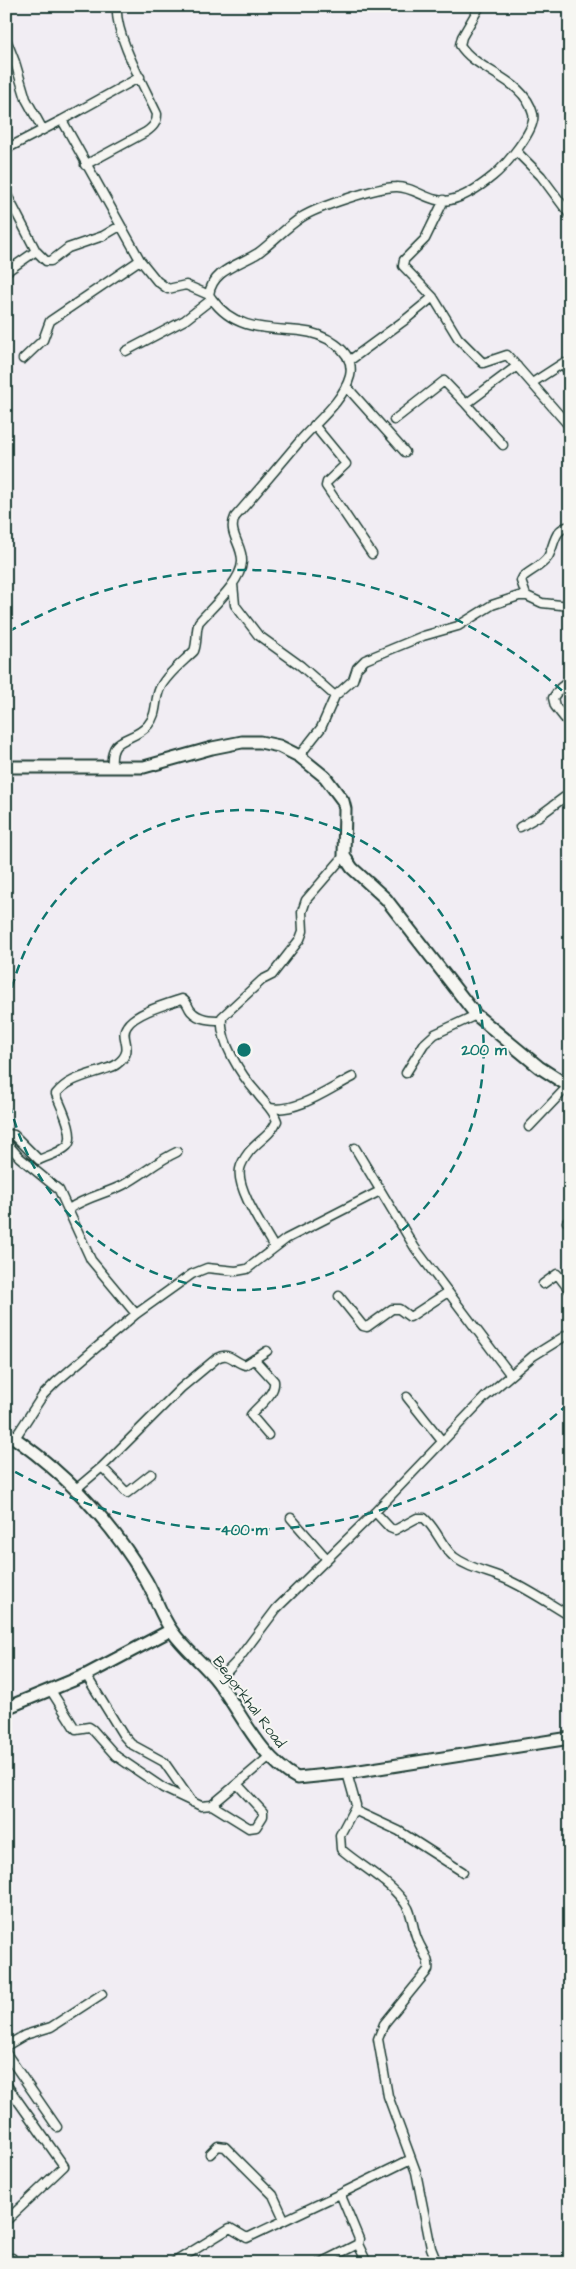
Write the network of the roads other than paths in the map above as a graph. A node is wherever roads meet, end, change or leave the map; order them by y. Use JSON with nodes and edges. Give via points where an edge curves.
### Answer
{"nodes":[{"id":1,"x":117,"y":6,"type":"edge"},
{"id":2,"x":480,"y":6,"type":"edge"},
{"id":3,"x":6,"y":39,"type":"edge"},
{"id":4,"x":140,"y":77,"type":"junction"},
{"id":5,"x":62,"y":120,"type":"junction"},
{"id":6,"x":43,"y":130,"type":"junction"},
{"id":7,"x":6,"y":149,"type":"edge"},
{"id":8,"x":516,"y":151,"type":"junction"},
{"id":9,"x":85,"y":165,"type":"junction"},
{"id":10,"x":6,"y":193,"type":"edge"},
{"id":11,"x":444,"y":200,"type":"junction"},
{"id":12,"x":570,"y":215,"type":"edge"},
{"id":13,"x":120,"y":226,"type":"junction"},
{"id":14,"x":36,"y":251,"type":"junction"},
{"id":15,"x":140,"y":260,"type":"junction"},
{"id":16,"x":6,"y":272,"type":"edge"},
{"id":17,"x":433,"y":296,"type":"junction"},
{"id":18,"x":210,"y":297,"type":"junction"},
{"id":19,"x":126,"y":351,"type":"dead end"},
{"id":20,"x":23,"y":358,"type":"dead end"},
{"id":21,"x":349,"y":360,"type":"junction"},
{"id":22,"x":516,"y":366,"type":"junction"},
{"id":23,"x":570,"y":375,"type":"edge"},
{"id":24,"x":532,"y":383,"type":"junction"},
{"id":25,"x":346,"y":386,"type":"junction"},
{"id":26,"x":466,"y":404,"type":"junction"},
{"id":27,"x":394,"y":420,"type":"dead end"},
{"id":28,"x":314,"y":425,"type":"junction"},
{"id":29,"x":570,"y":427,"type":"edge"},
{"id":30,"x":503,"y":444,"type":"dead end"},
{"id":31,"x":404,"y":452,"type":"dead end"},
{"id":32,"x":570,"y":526,"type":"edge"},
{"id":33,"x":372,"y":554,"type":"dead end"},
{"id":34,"x":232,"y":584,"type":"junction"},
{"id":35,"x":526,"y":595,"type":"junction"},
{"id":36,"x":570,"y":606,"type":"edge"},
{"id":37,"x":570,"y":680,"type":"edge"},
{"id":38,"x":335,"y":696,"type":"junction"},
{"id":39,"x":570,"y":725,"type":"edge"},
{"id":40,"x":299,"y":756,"type":"junction"},
{"id":41,"x":6,"y":767,"type":"edge"},
{"id":42,"x":112,"y":767,"type":"junction"},
{"id":43,"x":570,"y":793,"type":"edge"},
{"id":44,"x":520,"y":827,"type":"dead end"},
{"id":45,"x":344,"y":856,"type":"junction"},
{"id":46,"x":476,"y":1015,"type":"junction"},
{"id":47,"x":222,"y":1020,"type":"junction"},
{"id":48,"x":406,"y":1073,"type":"dead end"},
{"id":49,"x":353,"y":1077,"type":"dead end"},
{"id":50,"x":569,"y":1086,"type":"edge"},
{"id":51,"x":270,"y":1108,"type":"junction"},
{"id":52,"x":529,"y":1127,"type":"dead end"},
{"id":53,"x":6,"y":1136,"type":"edge"},
{"id":54,"x":6,"y":1142,"type":"edge"},
{"id":55,"x":355,"y":1148,"type":"dead end"},
{"id":56,"x":177,"y":1152,"type":"dead end"},
{"id":57,"x":380,"y":1191,"type":"junction"},
{"id":58,"x":69,"y":1209,"type":"junction"},
{"id":59,"x":274,"y":1247,"type":"junction"},
{"id":60,"x":543,"y":1284,"type":"dead end"},
{"id":61,"x":570,"y":1291,"type":"edge"},
{"id":62,"x":448,"y":1292,"type":"junction"},
{"id":63,"x":339,"y":1296,"type":"dead end"},
{"id":64,"x":136,"y":1314,"type":"junction"},
{"id":65,"x":570,"y":1334,"type":"edge"},
{"id":66,"x":267,"y":1351,"type":"dead end"},
{"id":67,"x":254,"y":1359,"type":"junction"},
{"id":68,"x":510,"y":1374,"type":"junction"},
{"id":69,"x":407,"y":1397,"type":"dead end"},
{"id":70,"x":11,"y":1435,"type":"edge"},
{"id":71,"x":268,"y":1435,"type":"dead end"},
{"id":72,"x":442,"y":1442,"type":"junction"},
{"id":73,"x":102,"y":1467,"type":"junction"},
{"id":74,"x":151,"y":1474,"type":"dead end"},
{"id":75,"x":76,"y":1489,"type":"junction"},
{"id":76,"x":375,"y":1512,"type":"junction"},
{"id":77,"x":291,"y":1518,"type":"dead end"},
{"id":78,"x":327,"y":1558,"type":"junction"},
{"id":79,"x":570,"y":1616,"type":"edge"},
{"id":80,"x":171,"y":1630,"type":"junction"},
{"id":81,"x":86,"y":1676,"type":"junction"},
{"id":82,"x":218,"y":1681,"type":"junction"},
{"id":83,"x":50,"y":1689,"type":"junction"},
{"id":84,"x":6,"y":1708,"type":"edge"},
{"id":85,"x":570,"y":1738,"type":"edge"},
{"id":86,"x":270,"y":1756,"type":"junction"},
{"id":87,"x":347,"y":1773,"type":"junction"},
{"id":88,"x":238,"y":1785,"type":"junction"},
{"id":89,"x":192,"y":1802,"type":"junction"},
{"id":90,"x":212,"y":1805,"type":"junction"},
{"id":91,"x":354,"y":1810,"type":"junction"},
{"id":92,"x":463,"y":1872,"type":"dead end"},
{"id":93,"x":102,"y":1994,"type":"dead end"},
{"id":94,"x":6,"y":2046,"type":"edge"},
{"id":95,"x":6,"y":2053,"type":"edge"},
{"id":96,"x":6,"y":2084,"type":"edge"},
{"id":97,"x":57,"y":2127,"type":"dead end"},
{"id":98,"x":210,"y":2154,"type":"dead end"},
{"id":99,"x":411,"y":2159,"type":"junction"},
{"id":100,"x":342,"y":2193,"type":"junction"},
{"id":101,"x":284,"y":2219,"type":"junction"},
{"id":102,"x":6,"y":2221,"type":"edge"},
{"id":103,"x":358,"y":2244,"type":"junction"},
{"id":104,"x":173,"y":2263,"type":"edge"},
{"id":105,"x":320,"y":2263,"type":"edge"},
{"id":106,"x":367,"y":2263,"type":"edge"},
{"id":107,"x":437,"y":2263,"type":"edge"}],
"edges":[{"from":1,"to":4,"type":"street","via":[[117,21]]},
{"from":2,"to":8,"type":"street","via":[[460,45],[464,52],[498,73],[528,102],[534,116],[532,125]]},
{"from":3,"to":6,"type":"street","via":[[26,99]]},
{"from":4,"to":5,"type":"street"},
{"from":4,"to":9,"type":"street","via":[[157,114],[155,124]]},
{"from":5,"to":6,"type":"street"},
{"from":5,"to":9,"type":"street"},
{"from":6,"to":7,"type":"street"},
{"from":8,"to":11,"type":"street","via":[[485,182],[449,201]]},
{"from":8,"to":12,"type":"street","via":[[542,176]]},
{"from":9,"to":13,"type":"street"},
{"from":10,"to":14,"type":"street"},
{"from":11,"to":17,"type":"street","via":[[425,239],[403,263]]},
{"from":11,"to":18,"type":"street","via":[[396,187],[320,208],[303,216],[256,254],[218,275],[210,285]]},
{"from":13,"to":14,"type":"street","via":[[103,236],[68,248],[51,261],[42,259]]},
{"from":13,"to":15,"type":"street"},
{"from":14,"to":16,"type":"street"},
{"from":15,"to":18,"type":"street","via":[[168,289],[186,285]]},
{"from":15,"to":20,"type":"street","via":[[50,321],[43,340]]},
{"from":17,"to":21,"type":"street"},
{"from":17,"to":22,"type":"street","via":[[458,338],[483,363],[507,355]]},
{"from":18,"to":19,"type":"street","via":[[185,320]]},
{"from":18,"to":21,"type":"street","via":[[225,313],[247,325],[323,335]]},
{"from":21,"to":25,"type":"street","via":[[350,376]]},
{"from":22,"to":24,"type":"street"},
{"from":22,"to":26,"type":"street"},
{"from":23,"to":24,"type":"street","via":[[563,363]]},
{"from":24,"to":29,"type":"street"},
{"from":25,"to":28,"type":"street"},
{"from":25,"to":31,"type":"street"},
{"from":26,"to":27,"type":"street","via":[[444,382]]},
{"from":26,"to":30,"type":"street"},
{"from":28,"to":33,"type":"street","via":[[346,464],[326,486]]},
{"from":28,"to":34,"type":"street","via":[[232,523],[242,565]]},
{"from":32,"to":35,"type":"street","via":[[557,533],[544,561],[522,577]]},
{"from":34,"to":38,"type":"street","via":[[235,605],[258,635]]},
{"from":34,"to":42,"type":"street","via":[[196,627],[194,651],[163,683],[153,719],[147,727],[119,742],[112,750]]},
{"from":35,"to":36,"type":"street","via":[[542,603]]},
{"from":35,"to":38,"type":"street","via":[[492,605],[458,626],[423,636],[365,660],[357,668],[353,680]]},
{"from":37,"to":39,"type":"street","via":[[553,698],[555,706]]},
{"from":38,"to":40,"type":"street","via":[[321,728]]},
{"from":40,"to":42,"type":"street","via":[[279,746],[242,742],[150,766]]},
{"from":40,"to":45,"type":"street","via":[[325,777],[342,801]]},
{"from":41,"to":42,"type":"street"},
{"from":43,"to":44,"type":"street"},
{"from":45,"to":46,"type":"street","via":[[386,898]]},
{"from":45,"to":47,"type":"street","via":[[303,906],[300,939],[272,975],[229,1009]]},
{"from":46,"to":48,"type":"street","via":[[435,1034],[424,1044]]},
{"from":46,"to":50,"type":"street","via":[[539,1067]]},
{"from":47,"to":51,"type":"street","via":[[221,1030],[239,1069]]},
{"from":47,"to":53,"type":"street","via":[[203,1018],[191,1011],[182,999],[132,1020],[124,1032],[128,1047],[116,1066],[70,1081],[56,1094],[69,1127],[71,1139],[67,1146],[39,1160],[14,1135]]},
{"from":49,"to":51,"type":"street","via":[[311,1099],[281,1110]]},
{"from":50,"to":52,"type":"street"},
{"from":51,"to":59,"type":"street","via":[[277,1121],[272,1132],[248,1153],[240,1169],[242,1188]]},
{"from":54,"to":58,"type":"street","via":[[59,1190]]},
{"from":55,"to":57,"type":"street"},
{"from":56,"to":58,"type":"street","via":[[126,1184],[84,1199]]},
{"from":57,"to":59,"type":"street"},
{"from":57,"to":62,"type":"street","via":[[415,1248]]},
{"from":58,"to":64,"type":"street","via":[[91,1260]]},
{"from":59,"to":64,"type":"street","via":[[243,1270],[200,1270]]},
{"from":60,"to":61,"type":"street","via":[[557,1274]]},
{"from":62,"to":63,"type":"street","via":[[410,1317],[399,1309],[392,1309],[367,1327],[362,1326]]},
{"from":62,"to":68,"type":"street"},
{"from":64,"to":70,"type":"street","via":[[43,1395]]},
{"from":65,"to":68,"type":"street"},
{"from":66,"to":67,"type":"street"},
{"from":67,"to":71,"type":"street","via":[[272,1378],[275,1386],[251,1415]]},
{"from":67,"to":73,"type":"street","via":[[245,1365],[228,1356],[217,1358],[181,1388]]},
{"from":68,"to":72,"type":"street"},
{"from":69,"to":72,"type":"street"},
{"from":70,"to":75,"type":"street","name":"Begorkhal Road"},
{"from":72,"to":76,"type":"street"},
{"from":73,"to":74,"type":"street","via":[[126,1493]]},
{"from":73,"to":75,"type":"street"},
{"from":75,"to":80,"type":"street","name":"Begorkhal Road","via":[[124,1544],[146,1579]]},
{"from":76,"to":78,"type":"street"},
{"from":76,"to":79,"type":"street","via":[[395,1530],[424,1518],[455,1557],[480,1571],[520,1586]]},
{"from":77,"to":78,"type":"street"},
{"from":78,"to":82,"type":"street","via":[[277,1608]]},
{"from":80,"to":81,"type":"street"},
{"from":80,"to":82,"type":"street","name":"Begorkhal Road"},
{"from":81,"to":83,"type":"street"},
{"from":81,"to":89,"type":"street","via":[[123,1735],[131,1744],[164,1762]]},
{"from":82,"to":86,"type":"street","name":"Begorkhal Road"},
{"from":83,"to":84,"type":"street"},
{"from":83,"to":89,"type":"street","via":[[76,1729],[92,1729],[116,1756],[163,1788]]},
{"from":85,"to":87,"type":"street","name":"Begorkhal Road"},
{"from":86,"to":87,"type":"street","name":"Begorkhal Road","via":[[296,1778]]},
{"from":86,"to":88,"type":"street"},
{"from":87,"to":91,"type":"street","via":[[355,1799]]},
{"from":88,"to":90,"type":"street"},
{"from":88,"to":90,"type":"street","via":[[263,1812],[256,1827],[249,1828]]},
{"from":89,"to":90,"type":"street","via":[[201,1806]]},
{"from":91,"to":92,"type":"street","via":[[399,1830]]},
{"from":91,"to":99,"type":"street","via":[[340,1835],[341,1849],[402,1899],[428,1960],[428,1970],[384,2024],[378,2039],[388,2096]]},
{"from":93,"to":94,"type":"street","via":[[51,2027],[25,2035]]},
{"from":95,"to":97,"type":"street"},
{"from":96,"to":102,"type":"street","via":[[64,2166]]},
{"from":98,"to":101,"type":"street","via":[[218,2146],[225,2146],[273,2195]]},
{"from":99,"to":100,"type":"street"},
{"from":99,"to":107,"type":"street"},
{"from":100,"to":101,"type":"street"},
{"from":100,"to":103,"type":"street"},
{"from":101,"to":104,"type":"street","via":[[246,2238],[230,2228]]},
{"from":103,"to":105,"type":"street"},
{"from":103,"to":106,"type":"street"}]}
